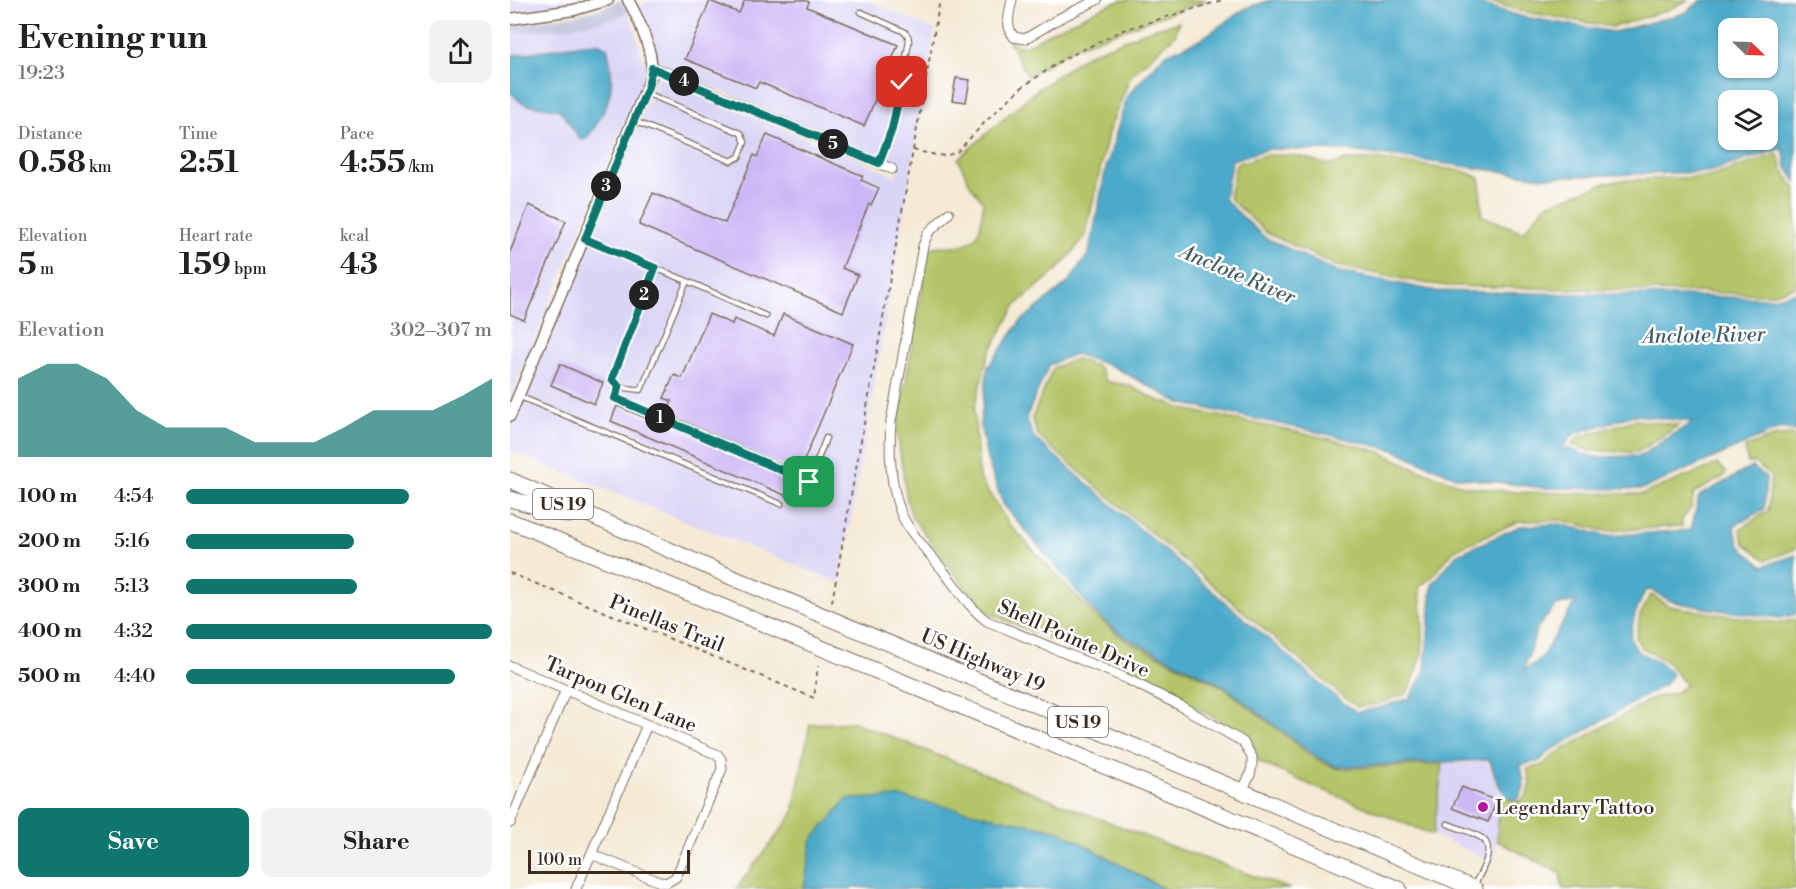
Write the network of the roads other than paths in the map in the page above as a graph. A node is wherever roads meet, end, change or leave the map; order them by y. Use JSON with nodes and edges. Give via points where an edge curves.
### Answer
{"nodes":[{"id":1,"x":608,"y":0,"type":"edge"},
{"id":2,"x":628,"y":0,"type":"edge"},
{"id":3,"x":1012,"y":0,"type":"edge"},
{"id":4,"x":1097,"y":0,"type":"edge"},
{"id":5,"x":861,"y":12,"type":"dead end"},
{"id":6,"x":510,"y":19,"type":"edge"},
{"id":7,"x":652,"y":68,"type":"junction"},
{"id":8,"x":645,"y":92,"type":"junction"},
{"id":9,"x":634,"y":121,"type":"junction"},
{"id":10,"x":879,"y":163,"type":"junction"},
{"id":11,"x":892,"y":169,"type":"dead end"},
{"id":12,"x":949,"y":213,"type":"dead end"},
{"id":13,"x":585,"y":239,"type":"junction"},
{"id":14,"x":655,"y":268,"type":"junction"},
{"id":15,"x":687,"y":281,"type":"junction"},
{"id":16,"x":766,"y":316,"type":"dead end"},
{"id":17,"x":619,"y":387,"type":"junction"},
{"id":18,"x":518,"y":396,"type":"junction"},
{"id":19,"x":510,"y":416,"type":"edge"},
{"id":20,"x":826,"y":438,"type":"dead end"},
{"id":21,"x":510,"y":480,"type":"edge"},
{"id":22,"x":510,"y":499,"type":"edge"},
{"id":23,"x":781,"y":504,"type":"dead end"},
{"id":24,"x":510,"y":521,"type":"edge"},
{"id":25,"x":616,"y":527,"type":"junction"},
{"id":26,"x":510,"y":666,"type":"edge"},
{"id":27,"x":566,"y":690,"type":"junction"},
{"id":28,"x":647,"y":724,"type":"junction"},
{"id":29,"x":1242,"y":791,"type":"junction"},
{"id":30,"x":510,"y":823,"type":"edge"},
{"id":31,"x":1448,"y":824,"type":"dead end"},
{"id":32,"x":591,"y":854,"type":"junction"},
{"id":33,"x":576,"y":889,"type":"edge"},
{"id":34,"x":1399,"y":889,"type":"edge"},
{"id":35,"x":1473,"y":889,"type":"edge"}],
"edges":[{"from":1,"to":6,"type":"street","via":[[573,10]]},
{"from":2,"to":7,"type":"street"},
{"from":3,"to":4,"type":"street","via":[[1009,30],[1014,37],[1025,39]]},
{"from":5,"to":10,"type":"lane","via":[[905,32],[909,42],[892,129]]},
{"from":7,"to":8,"type":"street"},
{"from":7,"to":10,"type":"street"},
{"from":8,"to":9,"type":"street"},
{"from":8,"to":9,"type":"lane","via":[[741,133],[745,142],[739,157],[731,161]]},
{"from":9,"to":13,"type":"street"},
{"from":10,"to":11,"type":"street"},
{"from":12,"to":29,"type":"street","name":"Shell Pointe Drive","via":[[928,233],[923,246],[891,421],[891,460],[901,512],[972,608],[987,621],[1123,676],[1243,742],[1252,757],[1250,775]]},
{"from":13,"to":14,"type":"lane"},
{"from":13,"to":18,"type":"street"},
{"from":14,"to":15,"type":"lane"},
{"from":14,"to":17,"type":"lane","via":[[612,379]]},
{"from":15,"to":16,"type":"lane"},
{"from":15,"to":17,"type":"lane","via":[[641,390]]},
{"from":17,"to":20,"type":"lane","via":[[615,398],[809,482]]},
{"from":18,"to":19,"type":"street"},
{"from":18,"to":23,"type":"lane"},
{"from":21,"to":25,"type":"highway","name":"US Highway 19","number":"US 19"},
{"from":22,"to":25,"type":"highway"},
{"from":24,"to":34,"type":"highway","number":"US 19"},
{"from":25,"to":29,"type":"highway","name":"US Highway 19","number":"US 19"},
{"from":26,"to":27,"type":"street","name":"Tarpon Glen Lane"},
{"from":27,"to":28,"type":"street","name":"Tarpon Glen Lane"},
{"from":27,"to":30,"type":"street"},
{"from":28,"to":32,"type":"street"},
{"from":28,"to":32,"type":"street","name":"Tarpon Glen Lane","via":[[721,759],[722,769],[676,877],[660,882]]},
{"from":29,"to":35,"type":"highway","name":"US Highway 19","number":"US 19"},
{"from":31,"to":35,"type":"lane","via":[[1487,844],[1486,861]]},
{"from":32,"to":33,"type":"street"}]}
